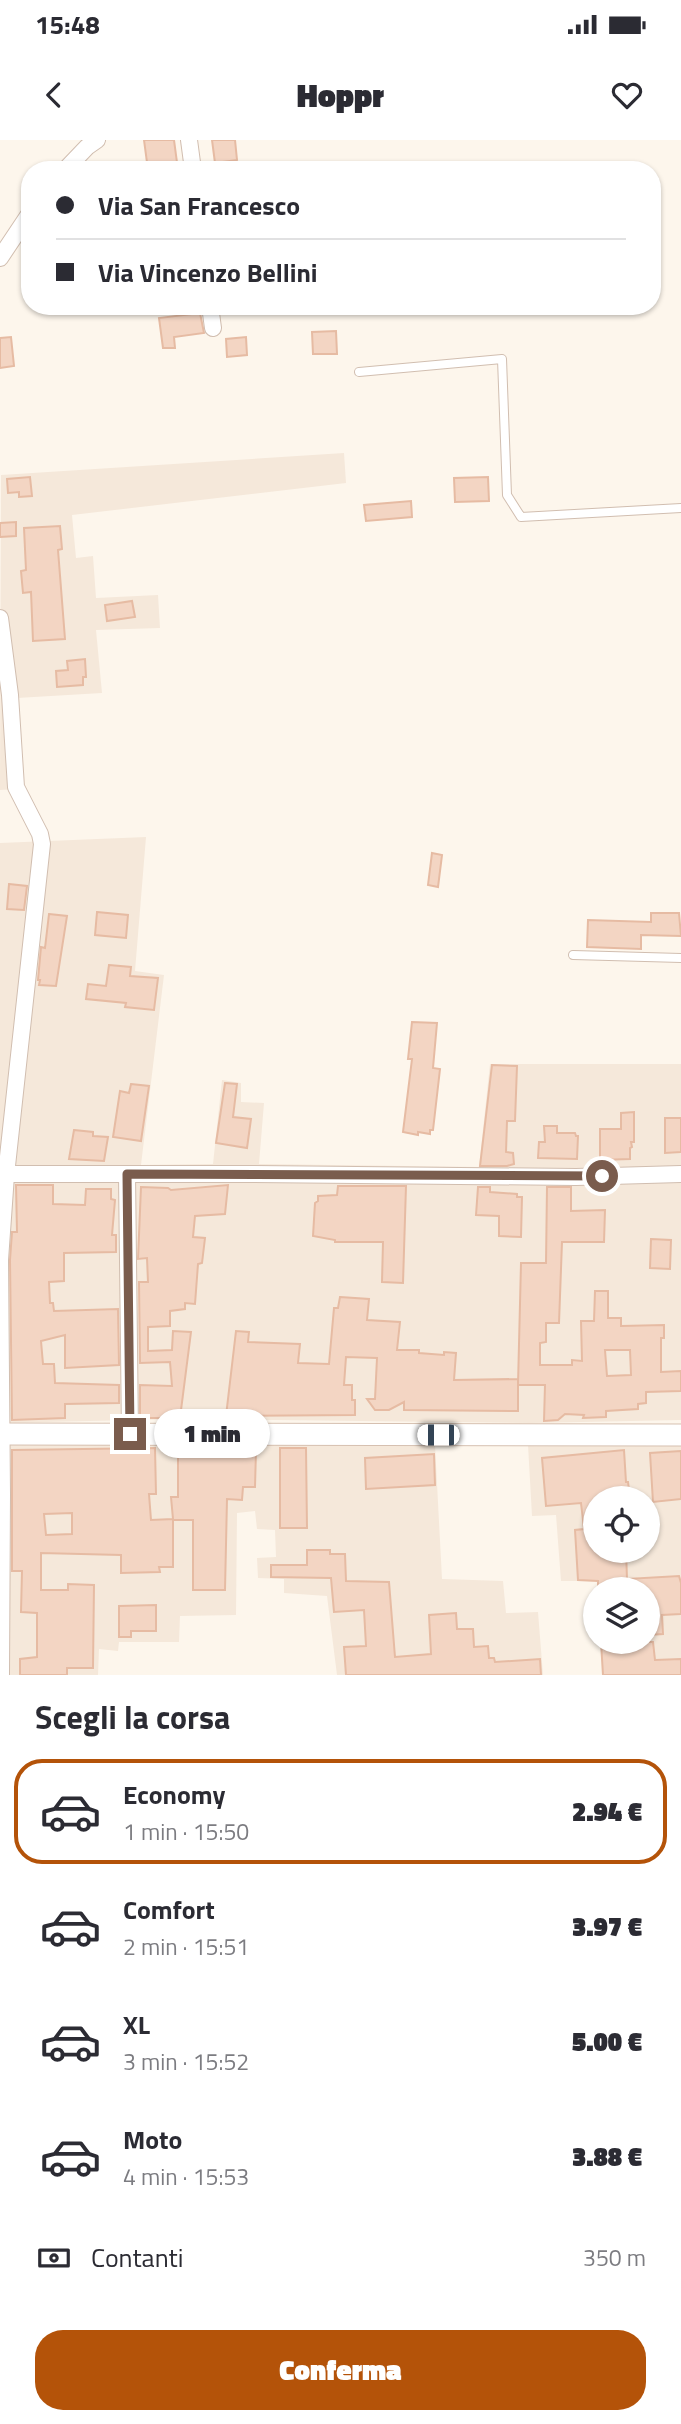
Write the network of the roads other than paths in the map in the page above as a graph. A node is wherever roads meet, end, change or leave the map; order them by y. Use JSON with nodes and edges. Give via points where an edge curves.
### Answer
{"nodes":[{"id":1,"x":97,"y":140,"type":"edge"},
{"id":2,"x":189,"y":140,"type":"edge"},
{"id":3,"x":74,"y":161,"type":"edge"},
{"id":4,"x":192,"y":161,"type":"edge"},
{"id":5,"x":21,"y":227,"type":"edge"},
{"id":6,"x":0,"y":258,"type":"edge"},
{"id":7,"x":211,"y":315,"type":"edge"},
{"id":8,"x":213,"y":328,"type":"dead end"},
{"id":9,"x":359,"y":372,"type":"dead end"},
{"id":10,"x":681,"y":508,"type":"edge"},
{"id":11,"x":0,"y":618,"type":"edge"},
{"id":12,"x":573,"y":955,"type":"dead end"},
{"id":13,"x":681,"y":958,"type":"edge"},
{"id":14,"x":127,"y":1174,"type":"junction"},
{"id":15,"x":681,"y":1174,"type":"edge"},
{"id":16,"x":3,"y":1175,"type":"edge"},
{"id":17,"x":1,"y":1434,"type":"edge"},
{"id":18,"x":130,"y":1434,"type":"junction"},
{"id":19,"x":681,"y":1435,"type":"edge"},
{"id":20,"x":1,"y":1675,"type":"edge"}],
"edges":[{"from":1,"to":3,"type":"street"},
{"from":2,"to":4,"type":"street"},
{"from":5,"to":6,"type":"street"},
{"from":7,"to":8,"type":"street"},
{"from":9,"to":10,"type":"lane","via":[[502,359],[508,495],[521,517]]},
{"from":11,"to":16,"type":"street","via":[[16,787],[42,844]]},
{"from":12,"to":13,"type":"lane"},
{"from":14,"to":15,"type":"street"},
{"from":14,"to":16,"type":"street"},
{"from":14,"to":18,"type":"street"},
{"from":16,"to":17,"type":"street"},
{"from":17,"to":18,"type":"main road"},
{"from":17,"to":20,"type":"street"},
{"from":18,"to":19,"type":"main road"}]}
